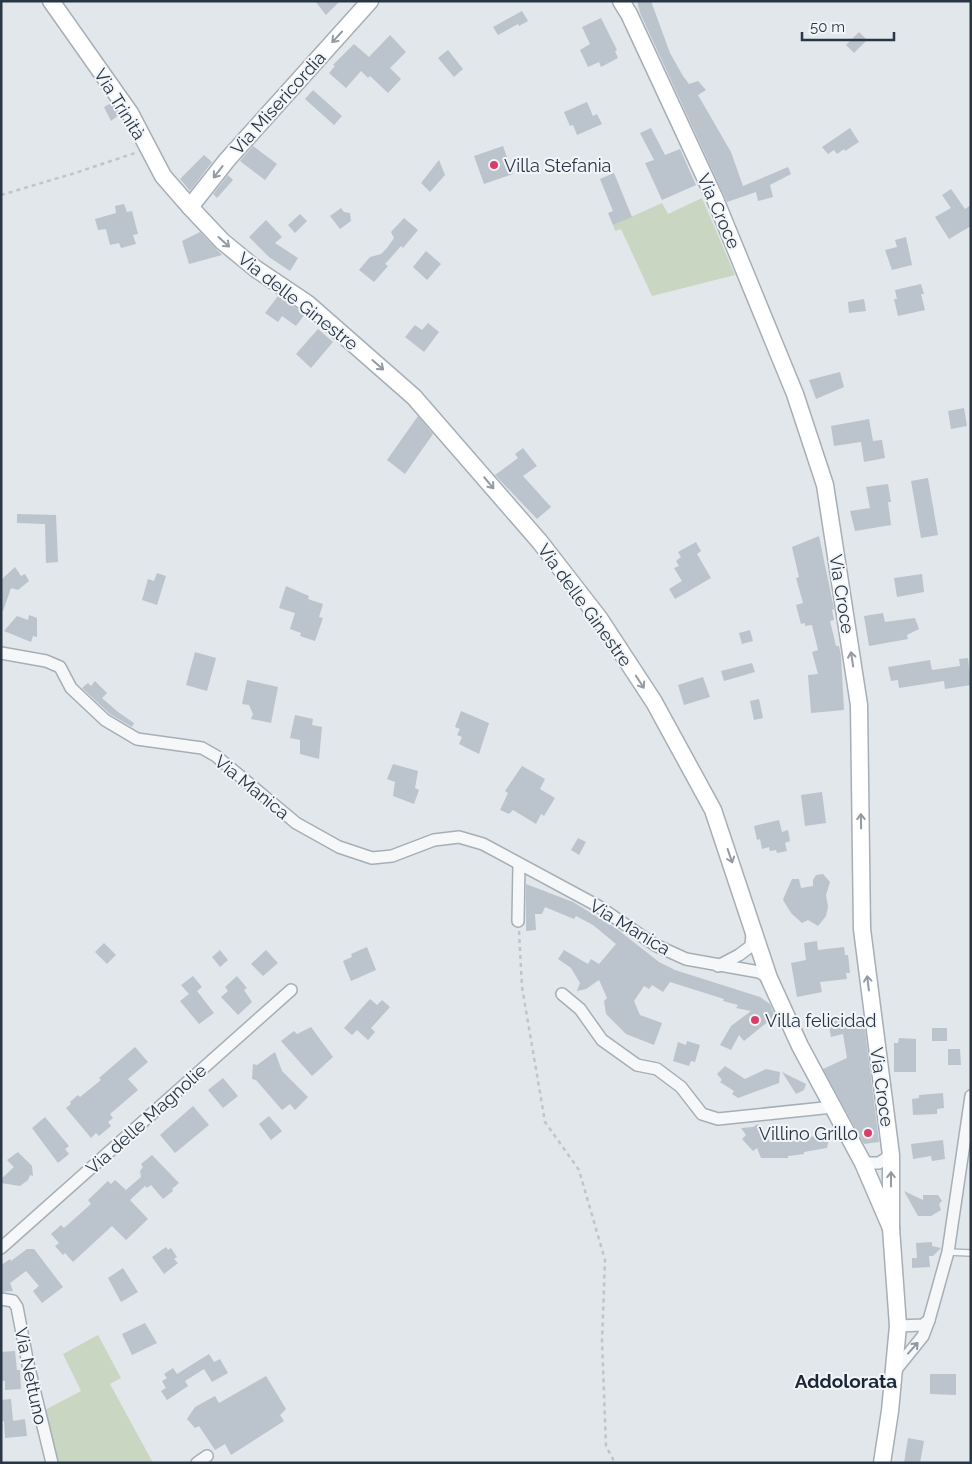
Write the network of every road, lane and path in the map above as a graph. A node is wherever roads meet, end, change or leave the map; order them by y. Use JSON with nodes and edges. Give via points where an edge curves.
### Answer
{"nodes":[{"id":1,"x":51,"y":1,"type":"edge"},
{"id":2,"x":370,"y":1,"type":"edge"},
{"id":3,"x":625,"y":5,"type":"edge"},
{"id":4,"x":148,"y":148,"type":"junction"},
{"id":5,"x":1,"y":195,"type":"edge"},
{"id":6,"x":190,"y":207,"type":"junction"},
{"id":7,"x":1,"y":654,"type":"edge"},
{"id":8,"x":520,"y":864,"type":"junction"},
{"id":9,"x":518,"y":921,"type":"joint"},
{"id":10,"x":753,"y":926,"type":"junction"},
{"id":11,"x":718,"y":966,"type":"junction"},
{"id":12,"x":769,"y":978,"type":"junction"},
{"id":13,"x":292,"y":990,"type":"dead end"},
{"id":14,"x":562,"y":994,"type":"dead end"},
{"id":15,"x":971,"y":1096,"type":"edge"},
{"id":16,"x":833,"y":1107,"type":"junction"},
{"id":17,"x":891,"y":1155,"type":"junction"},
{"id":18,"x":863,"y":1163,"type":"junction"},
{"id":19,"x":891,"y":1228,"type":"junction"},
{"id":20,"x":1,"y":1248,"type":"edge"},
{"id":21,"x":948,"y":1252,"type":"junction"},
{"id":22,"x":971,"y":1253,"type":"edge"},
{"id":23,"x":1,"y":1299,"type":"edge"},
{"id":24,"x":929,"y":1320,"type":"junction"},
{"id":25,"x":898,"y":1326,"type":"junction"},
{"id":26,"x":893,"y":1373,"type":"junction"},
{"id":27,"x":207,"y":1456,"type":"dead end"},
{"id":28,"x":52,"y":1463,"type":"edge"},
{"id":29,"x":197,"y":1463,"type":"edge"},
{"id":30,"x":615,"y":1463,"type":"edge"},
{"id":31,"x":882,"y":1463,"type":"edge"}],
"edges":[{"from":1,"to":4,"type":"street","name":"Via Trinità","via":[[130,113]]},
{"from":2,"to":6,"type":"street","name":"Via Misericordia","one_way":true,"via":[[227,160]]},
{"from":17,"to":3,"type":"street","name":"Via Croce","one_way":true,"via":[[862,929],[859,706],[826,485],[795,394],[715,198]]},
{"from":4,"to":5,"type":"path","via":[[75,174]]},
{"from":4,"to":6,"type":"street","name":"Via Trinità","via":[[163,176]]},
{"from":6,"to":10,"type":"street","name":"Via delle Ginestre","one_way":true,"via":[[222,241],[308,304],[414,397],[540,542],[599,618],[658,711],[713,810]]},
{"from":7,"to":8,"type":"street","name":"Via Manica","via":[[46,661],[60,667],[71,688],[106,720],[137,738],[202,748],[296,822],[339,847],[372,858],[392,856],[434,840],[459,838],[483,844]]},
{"from":8,"to":9,"type":"street"},
{"from":8,"to":11,"type":"street","name":"Via Manica","via":[[598,906],[655,945],[686,958]]},
{"from":9,"to":30,"type":"path","via":[[522,987],[545,1122],[579,1170],[605,1260],[602,1341],[606,1446]]},
{"from":10,"to":11,"type":"street","via":[[751,946]]},
{"from":10,"to":12,"type":"street","name":"Via delle Ginestre"},
{"from":11,"to":12,"type":"street","name":"Via Manica","via":[[759,972]]},
{"from":12,"to":16,"type":"street","name":"Via delle Ginestre"},
{"from":13,"to":20,"type":"street","name":"Via delle Magnolie"},
{"from":14,"to":16,"type":"street","via":[[580,1009],[602,1040],[637,1065],[657,1069],[681,1087],[702,1114],[709,1117],[718,1119]]},
{"from":15,"to":21,"type":"street"},
{"from":16,"to":18,"type":"street","name":"Via delle Ginestre"},
{"from":17,"to":18,"type":"street","via":[[879,1163]]},
{"from":19,"to":17,"type":"street","name":"Via Croce","one_way":true},
{"from":18,"to":19,"type":"street","name":"Via delle Ginestre"},
{"from":19,"to":25,"type":"street","name":"Via Croce"},
{"from":21,"to":22,"type":"lane"},
{"from":21,"to":24,"type":"street"},
{"from":23,"to":28,"type":"street","name":"Via Nettuno","via":[[13,1301],[17,1307]]},
{"from":24,"to":25,"type":"street","via":[[923,1325]]},
{"from":26,"to":24,"type":"street","one_way":true,"via":[[923,1336]]},
{"from":25,"to":26,"type":"street","name":"Via Croce"},
{"from":26,"to":31,"type":"street","name":"Via Croce"},
{"from":27,"to":29,"type":"street"}]}
